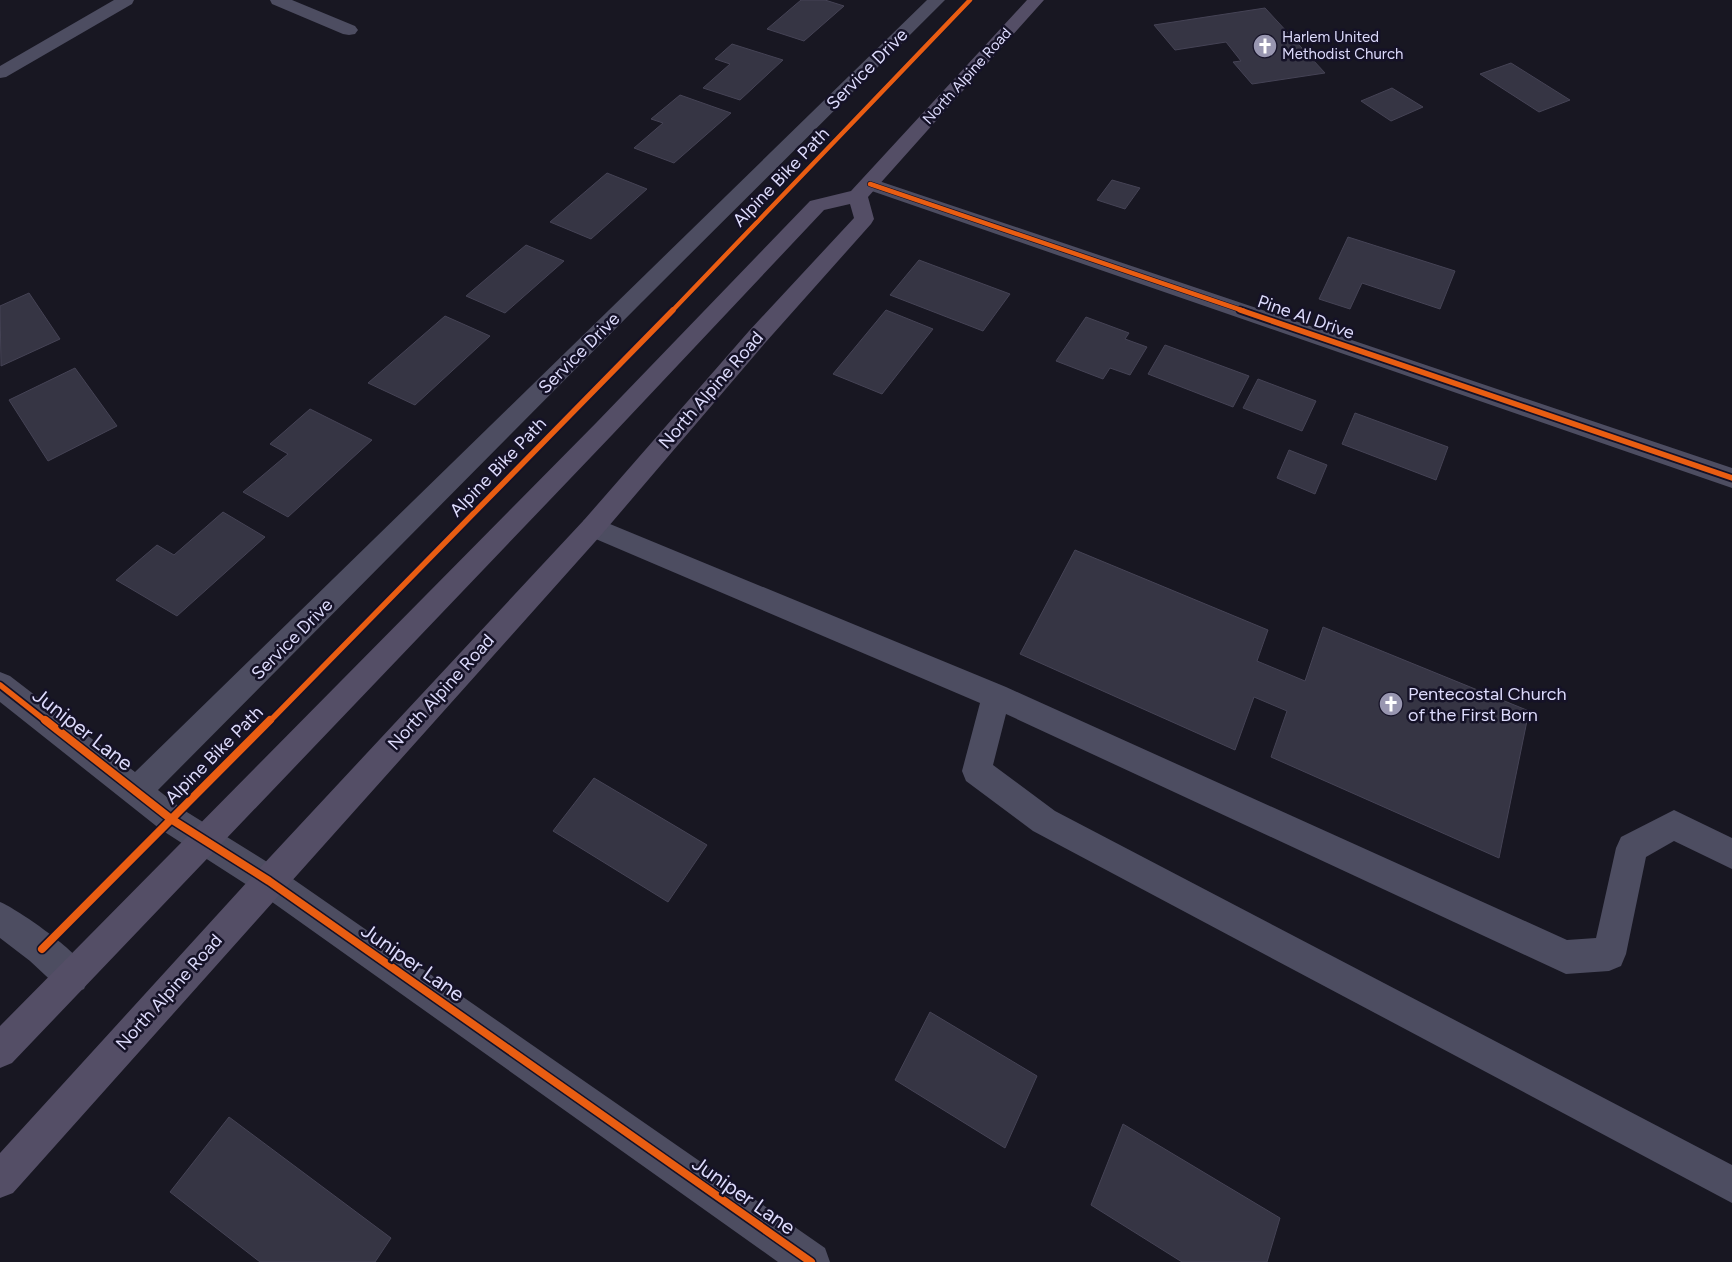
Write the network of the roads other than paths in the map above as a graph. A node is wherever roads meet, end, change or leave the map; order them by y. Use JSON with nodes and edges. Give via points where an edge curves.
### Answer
{"nodes":[{"id":1,"x":126,"y":0,"type":"edge"},
{"id":2,"x":278,"y":0,"type":"edge"},
{"id":3,"x":936,"y":0,"type":"edge"},
{"id":4,"x":1036,"y":0,"type":"edge"},
{"id":5,"x":349,"y":30,"type":"dead end"},
{"id":6,"x":0,"y":73,"type":"edge"},
{"id":7,"x":864,"y":190,"type":"junction"},
{"id":8,"x":1732,"y":478,"type":"edge"},
{"id":9,"x":593,"y":527,"type":"junction"},
{"id":10,"x":0,"y":685,"type":"edge"},
{"id":11,"x":996,"y":696,"type":"junction"},
{"id":12,"x":136,"y":791,"type":"junction"},
{"id":13,"x":205,"y":840,"type":"junction"},
{"id":14,"x":1732,"y":854,"type":"edge"},
{"id":15,"x":269,"y":881,"type":"junction"},
{"id":16,"x":0,"y":918,"type":"edge"},
{"id":17,"x":72,"y":977,"type":"junction"},
{"id":18,"x":0,"y":1051,"type":"edge"},
{"id":19,"x":0,"y":1180,"type":"edge"},
{"id":20,"x":1732,"y":1185,"type":"edge"},
{"id":21,"x":811,"y":1262,"type":"edge"}],
"edges":[{"from":1,"to":6,"type":"street"},
{"from":2,"to":5,"type":"street"},
{"from":3,"to":12,"type":"street","name":"Service Drive"},
{"from":4,"to":7,"type":"main road","name":"North Alpine Road"},
{"from":7,"to":8,"type":"street","name":"Pine Al Drive"},
{"from":7,"to":9,"type":"main road","name":"North Alpine Road","via":[[864,219]]},
{"from":7,"to":13,"type":"main road","via":[[817,205]]},
{"from":9,"to":11,"type":"street"},
{"from":9,"to":15,"type":"main road","name":"North Alpine Road"},
{"from":10,"to":12,"type":"street","name":"Juniper Lane"},
{"from":11,"to":14,"type":"street","via":[[1566,958],[1609,954],[1632,848],[1674,825]]},
{"from":11,"to":20,"type":"street","via":[[977,771],[1044,821]]},
{"from":12,"to":13,"type":"street","name":"Juniper Lane","via":[[171,819]]},
{"from":13,"to":15,"type":"street","name":"Juniper Lane"},
{"from":13,"to":17,"type":"main road"},
{"from":15,"to":19,"type":"main road","name":"North Alpine Road"},
{"from":15,"to":21,"type":"street","name":"Juniper Lane"},
{"from":16,"to":17,"type":"street","via":[[42,949]]},
{"from":17,"to":18,"type":"main road"}]}
